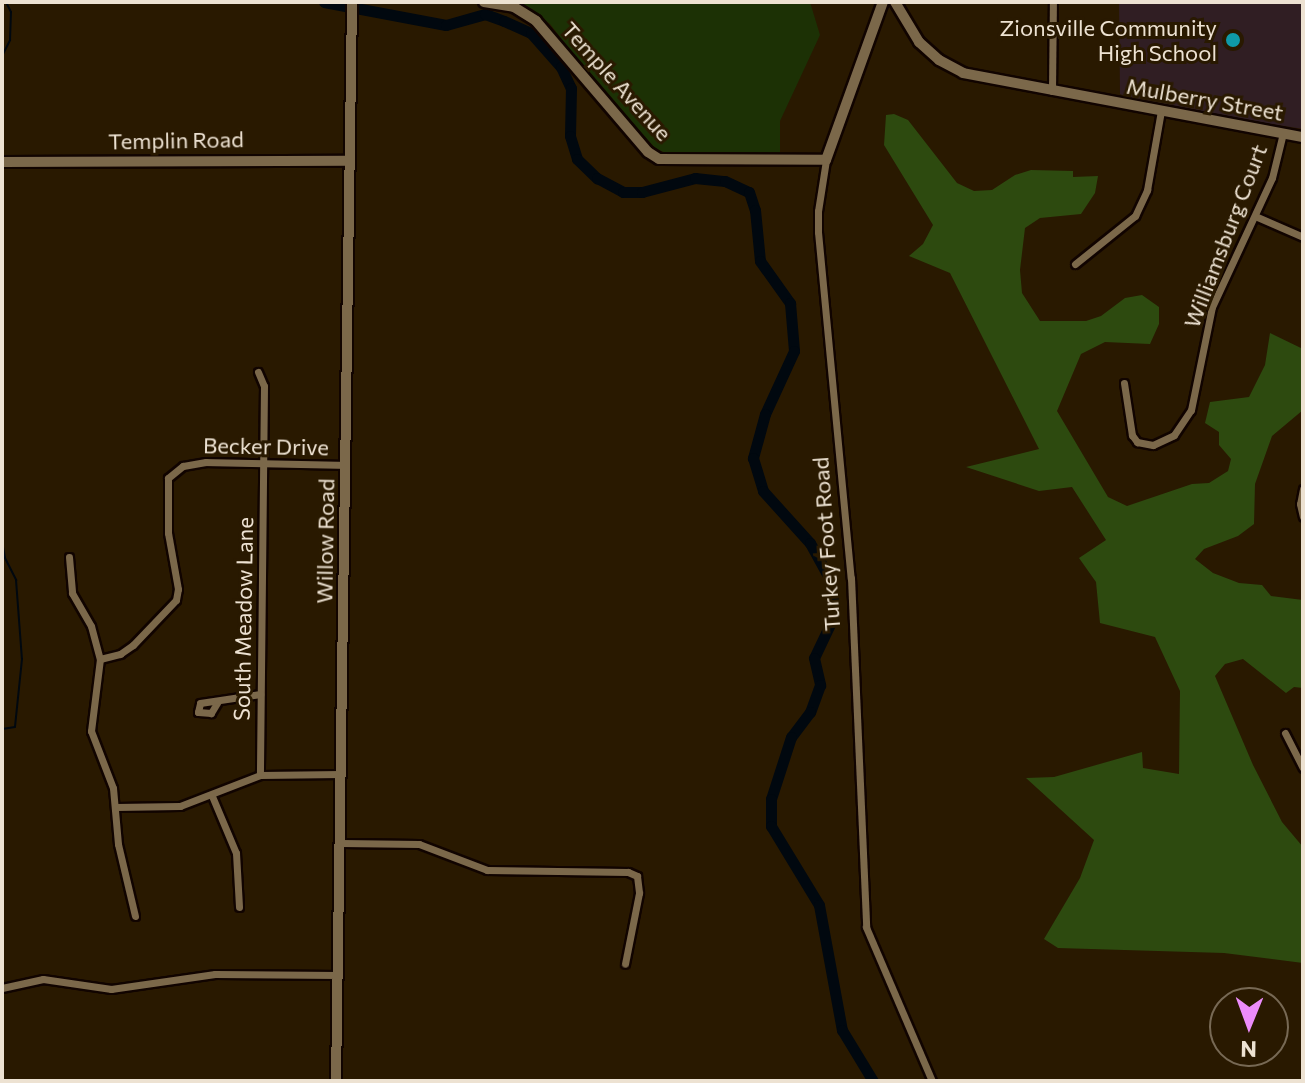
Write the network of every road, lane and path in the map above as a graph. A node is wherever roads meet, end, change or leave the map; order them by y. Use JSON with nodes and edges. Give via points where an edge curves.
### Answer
{"nodes":[{"id":1,"x":352,"y":2,"type":"edge"},
{"id":2,"x":484,"y":2,"type":"edge"},
{"id":3,"x":883,"y":2,"type":"edge"},
{"id":4,"x":895,"y":2,"type":"edge"},
{"id":5,"x":1053,"y":2,"type":"edge"},
{"id":6,"x":1052,"y":91,"type":"junction"},
{"id":7,"x":1161,"y":111,"type":"junction"},
{"id":8,"x":1283,"y":133,"type":"junction"},
{"id":9,"x":1303,"y":137,"type":"edge"},
{"id":10,"x":826,"y":160,"type":"junction"},
{"id":11,"x":350,"y":161,"type":"junction"},
{"id":12,"x":2,"y":162,"type":"edge"},
{"id":13,"x":1255,"y":216,"type":"junction"},
{"id":14,"x":1303,"y":237,"type":"edge"},
{"id":15,"x":1075,"y":264,"type":"dead end"},
{"id":16,"x":258,"y":372,"type":"dead end"},
{"id":17,"x":1124,"y":383,"type":"dead end"},
{"id":18,"x":263,"y":464,"type":"junction"},
{"id":19,"x":346,"y":465,"type":"junction"},
{"id":20,"x":1303,"y":489,"type":"edge"},
{"id":21,"x":1303,"y":517,"type":"edge"},
{"id":22,"x":69,"y":557,"type":"dead end"},
{"id":23,"x":102,"y":657,"type":"junction"},
{"id":24,"x":260,"y":694,"type":"junction"},
{"id":25,"x":217,"y":703,"type":"dead end"},
{"id":26,"x":1285,"y":733,"type":"dead end"},
{"id":27,"x":1303,"y":768,"type":"edge"},
{"id":28,"x":341,"y":774,"type":"junction"},
{"id":29,"x":260,"y":775,"type":"junction"},
{"id":30,"x":212,"y":796,"type":"junction"},
{"id":31,"x":116,"y":807,"type":"junction"},
{"id":32,"x":341,"y":843,"type":"junction"},
{"id":33,"x":239,"y":907,"type":"dead end"},
{"id":34,"x":135,"y":916,"type":"dead end"},
{"id":35,"x":625,"y":964,"type":"dead end"},
{"id":36,"x":339,"y":975,"type":"junction"},
{"id":37,"x":2,"y":988,"type":"edge"},
{"id":38,"x":336,"y":1081,"type":"edge"},
{"id":39,"x":932,"y":1081,"type":"edge"}],
"edges":[{"from":1,"to":11,"type":"street","name":"Willow Road"},
{"from":2,"to":10,"type":"street","name":"Temple Avenue","via":[[514,7],[536,21],[659,159]]},
{"from":3,"to":10,"type":"street","name":"Turkey Foot Road"},
{"from":4,"to":6,"type":"street","name":"Mulberry Street","via":[[919,42],[951,68]]},
{"from":5,"to":6,"type":"street"},
{"from":6,"to":7,"type":"street","name":"Mulberry Street"},
{"from":7,"to":8,"type":"street","name":"Mulberry Street"},
{"from":7,"to":15,"type":"street","via":[[1147,190],[1135,216]]},
{"from":8,"to":9,"type":"street","name":"Mulberry Street"},
{"from":8,"to":13,"type":"street","name":"Williamsburg Court"},
{"from":10,"to":39,"type":"street","name":"Turkey Foot Road","via":[[818,232],[851,578],[866,927]]},
{"from":11,"to":12,"type":"street","name":"Templin Road"},
{"from":11,"to":19,"type":"street","name":"Willow Road"},
{"from":13,"to":14,"type":"street"},
{"from":13,"to":17,"type":"street","name":"Williamsburg Court","via":[[1212,307],[1191,410],[1174,435],[1153,445],[1137,442]]},
{"from":16,"to":18,"type":"street","name":"South Meadow Lane","via":[[264,386]]},
{"from":18,"to":19,"type":"street","name":"Becker Drive"},
{"from":18,"to":23,"type":"street","name":"Becker Drive","via":[[193,463],[168,478],[176,600],[133,645]]},
{"from":18,"to":24,"type":"street","name":"South Meadow Lane"},
{"from":19,"to":28,"type":"street","name":"Willow Road"},
{"from":20,"to":21,"type":"street"},
{"from":22,"to":23,"type":"street","via":[[72,593]]},
{"from":23,"to":31,"type":"street","via":[[91,731]]},
{"from":24,"to":25,"type":"street"},
{"from":24,"to":29,"type":"street","name":"South Meadow Lane"},
{"from":26,"to":27,"type":"street"},
{"from":28,"to":29,"type":"street"},
{"from":28,"to":32,"type":"street","name":"Willow Road"},
{"from":29,"to":30,"type":"street"},
{"from":30,"to":31,"type":"street","via":[[180,806]]},
{"from":30,"to":33,"type":"street","via":[[236,853]]},
{"from":31,"to":34,"type":"street","via":[[122,872]]},
{"from":32,"to":35,"type":"street","via":[[419,844],[487,870],[628,872],[637,876],[638,906]]},
{"from":32,"to":36,"type":"street","name":"Willow Road"},
{"from":36,"to":37,"type":"street","via":[[215,974],[111,989],[43,979]]},
{"from":36,"to":38,"type":"street","name":"Willow Road"}]}
